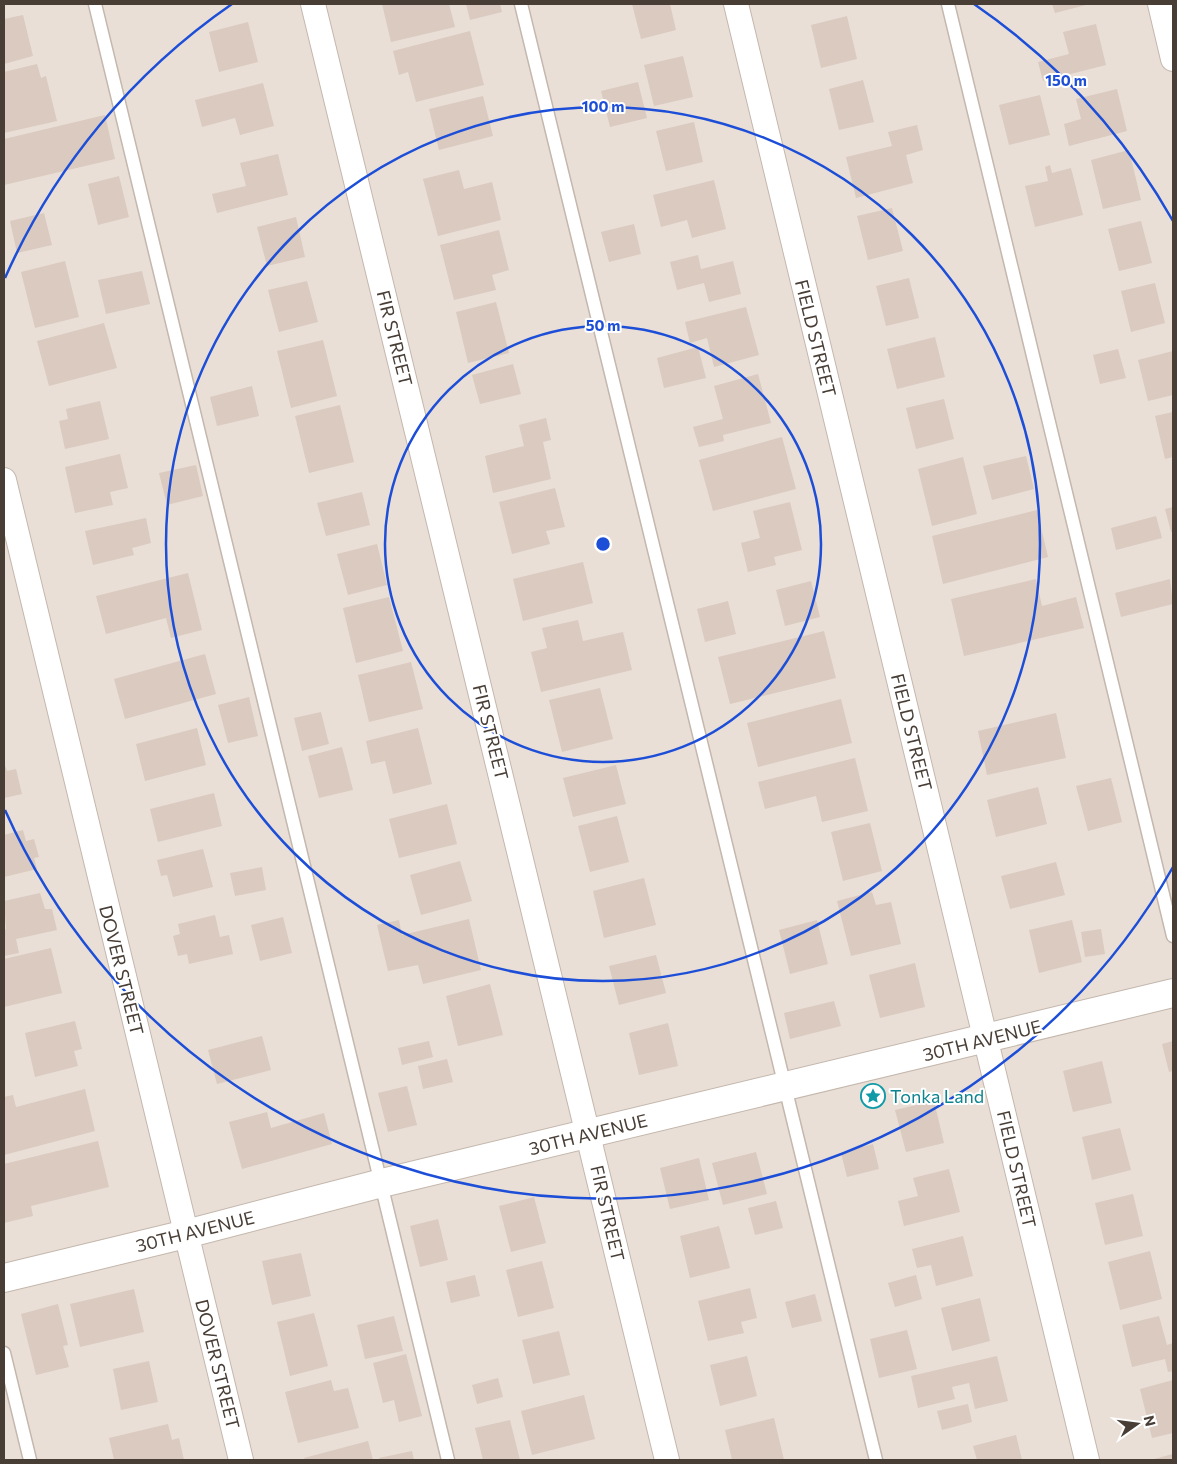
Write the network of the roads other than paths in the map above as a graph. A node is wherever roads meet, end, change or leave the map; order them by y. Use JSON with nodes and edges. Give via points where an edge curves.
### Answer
{"nodes":[{"id":1,"x":95,"y":4,"type":"edge"},
{"id":2,"x":313,"y":4,"type":"edge"},
{"id":3,"x":521,"y":4,"type":"edge"},
{"id":4,"x":736,"y":4,"type":"edge"},
{"id":5,"x":948,"y":4,"type":"edge"},
{"id":6,"x":1160,"y":4,"type":"edge"},
{"id":7,"x":1173,"y":59,"type":"edge"},
{"id":8,"x":4,"y":480,"type":"edge"},
{"id":9,"x":1173,"y":936,"type":"edge"},
{"id":10,"x":1173,"y":993,"type":"edge"},
{"id":11,"x":986,"y":1039,"type":"junction"},
{"id":12,"x":786,"y":1086,"type":"junction"},
{"id":13,"x":589,"y":1134,"type":"junction"},
{"id":14,"x":382,"y":1183,"type":"junction"},
{"id":15,"x":186,"y":1234,"type":"junction"},
{"id":16,"x":4,"y":1278,"type":"edge"},
{"id":17,"x":4,"y":1353,"type":"edge"},
{"id":18,"x":30,"y":1460,"type":"edge"},
{"id":19,"x":241,"y":1460,"type":"edge"},
{"id":20,"x":448,"y":1460,"type":"edge"},
{"id":21,"x":667,"y":1460,"type":"edge"},
{"id":22,"x":876,"y":1460,"type":"edge"},
{"id":23,"x":1087,"y":1460,"type":"edge"}],
"edges":[{"from":1,"to":14,"type":"lane"},
{"from":2,"to":13,"type":"street","name":"FIR STREET"},
{"from":3,"to":12,"type":"lane"},
{"from":4,"to":11,"type":"street","name":"FIELD STREET"},
{"from":5,"to":9,"type":"lane"},
{"from":6,"to":7,"type":"street"},
{"from":8,"to":15,"type":"street","name":"DOVER STREET"},
{"from":10,"to":11,"type":"street","name":"30TH AVENUE"},
{"from":11,"to":12,"type":"street","name":"30TH AVENUE"},
{"from":11,"to":23,"type":"street","name":"FIELD STREET"},
{"from":12,"to":13,"type":"street","name":"30TH AVENUE"},
{"from":12,"to":22,"type":"lane"},
{"from":13,"to":14,"type":"street","name":"30TH AVENUE"},
{"from":13,"to":21,"type":"street","name":"FIR STREET"},
{"from":14,"to":15,"type":"street","name":"30TH AVENUE"},
{"from":14,"to":20,"type":"lane"},
{"from":15,"to":16,"type":"street","name":"30TH AVENUE"},
{"from":15,"to":19,"type":"street","name":"DOVER STREET"},
{"from":17,"to":18,"type":"lane"}]}
